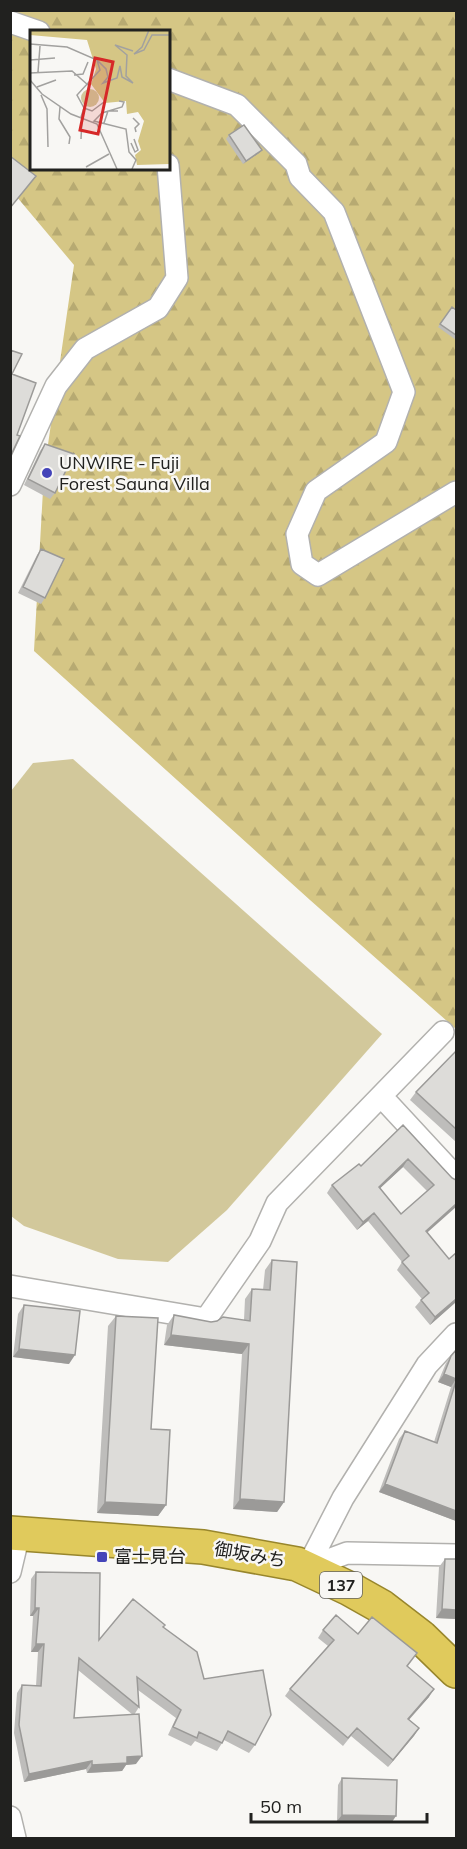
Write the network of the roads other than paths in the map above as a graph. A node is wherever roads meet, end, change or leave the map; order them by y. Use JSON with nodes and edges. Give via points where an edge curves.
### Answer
{"nodes":[{"id":1,"x":10,"y":21,"type":"edge"},
{"id":2,"x":34,"y":30,"type":"edge"},
{"id":3,"x":170,"y":80,"type":"edge"},
{"id":4,"x":168,"y":170,"type":"edge"},
{"id":5,"x":10,"y":485,"type":"edge"},
{"id":6,"x":456,"y":492,"type":"edge"},
{"id":7,"x":442,"y":1032,"type":"dead end"},
{"id":8,"x":381,"y":1096,"type":"junction"},
{"id":9,"x":456,"y":1178,"type":"edge"},
{"id":10,"x":10,"y":1286,"type":"edge"},
{"id":11,"x":456,"y":1334,"type":"edge"},
{"id":12,"x":15,"y":1533,"type":"edge"},
{"id":13,"x":456,"y":1555,"type":"edge"},
{"id":14,"x":307,"y":1568,"type":"junction"},
{"id":15,"x":10,"y":1572,"type":"edge"},
{"id":16,"x":456,"y":1671,"type":"edge"},
{"id":17,"x":10,"y":1817,"type":"edge"},
{"id":18,"x":15,"y":1839,"type":"edge"}],
"edges":[{"from":1,"to":2,"type":"street"},
{"from":3,"to":6,"type":"street","via":[[237,105],[296,164],[300,177],[334,212],[404,392],[386,442],[316,491],[297,534],[302,564],[318,575]]},
{"from":4,"to":5,"type":"street","via":[[177,278],[158,308],[85,349],[57,386]]},
{"from":7,"to":8,"type":"street"},
{"from":8,"to":9,"type":"street"},
{"from":8,"to":10,"type":"street","via":[[277,1203],[260,1241],[206,1319]]},
{"from":11,"to":14,"type":"street","via":[[427,1365],[343,1498]]},
{"from":12,"to":14,"type":"highway","name":"御坂みち","number":"137","via":[[203,1547]]},
{"from":12,"to":15,"type":"street"},
{"from":13,"to":14,"type":"street","via":[[347,1553]]},
{"from":14,"to":16,"type":"highway","name":"御坂みち","number":"137","via":[[382,1607]]},
{"from":17,"to":18,"type":"street"}]}
